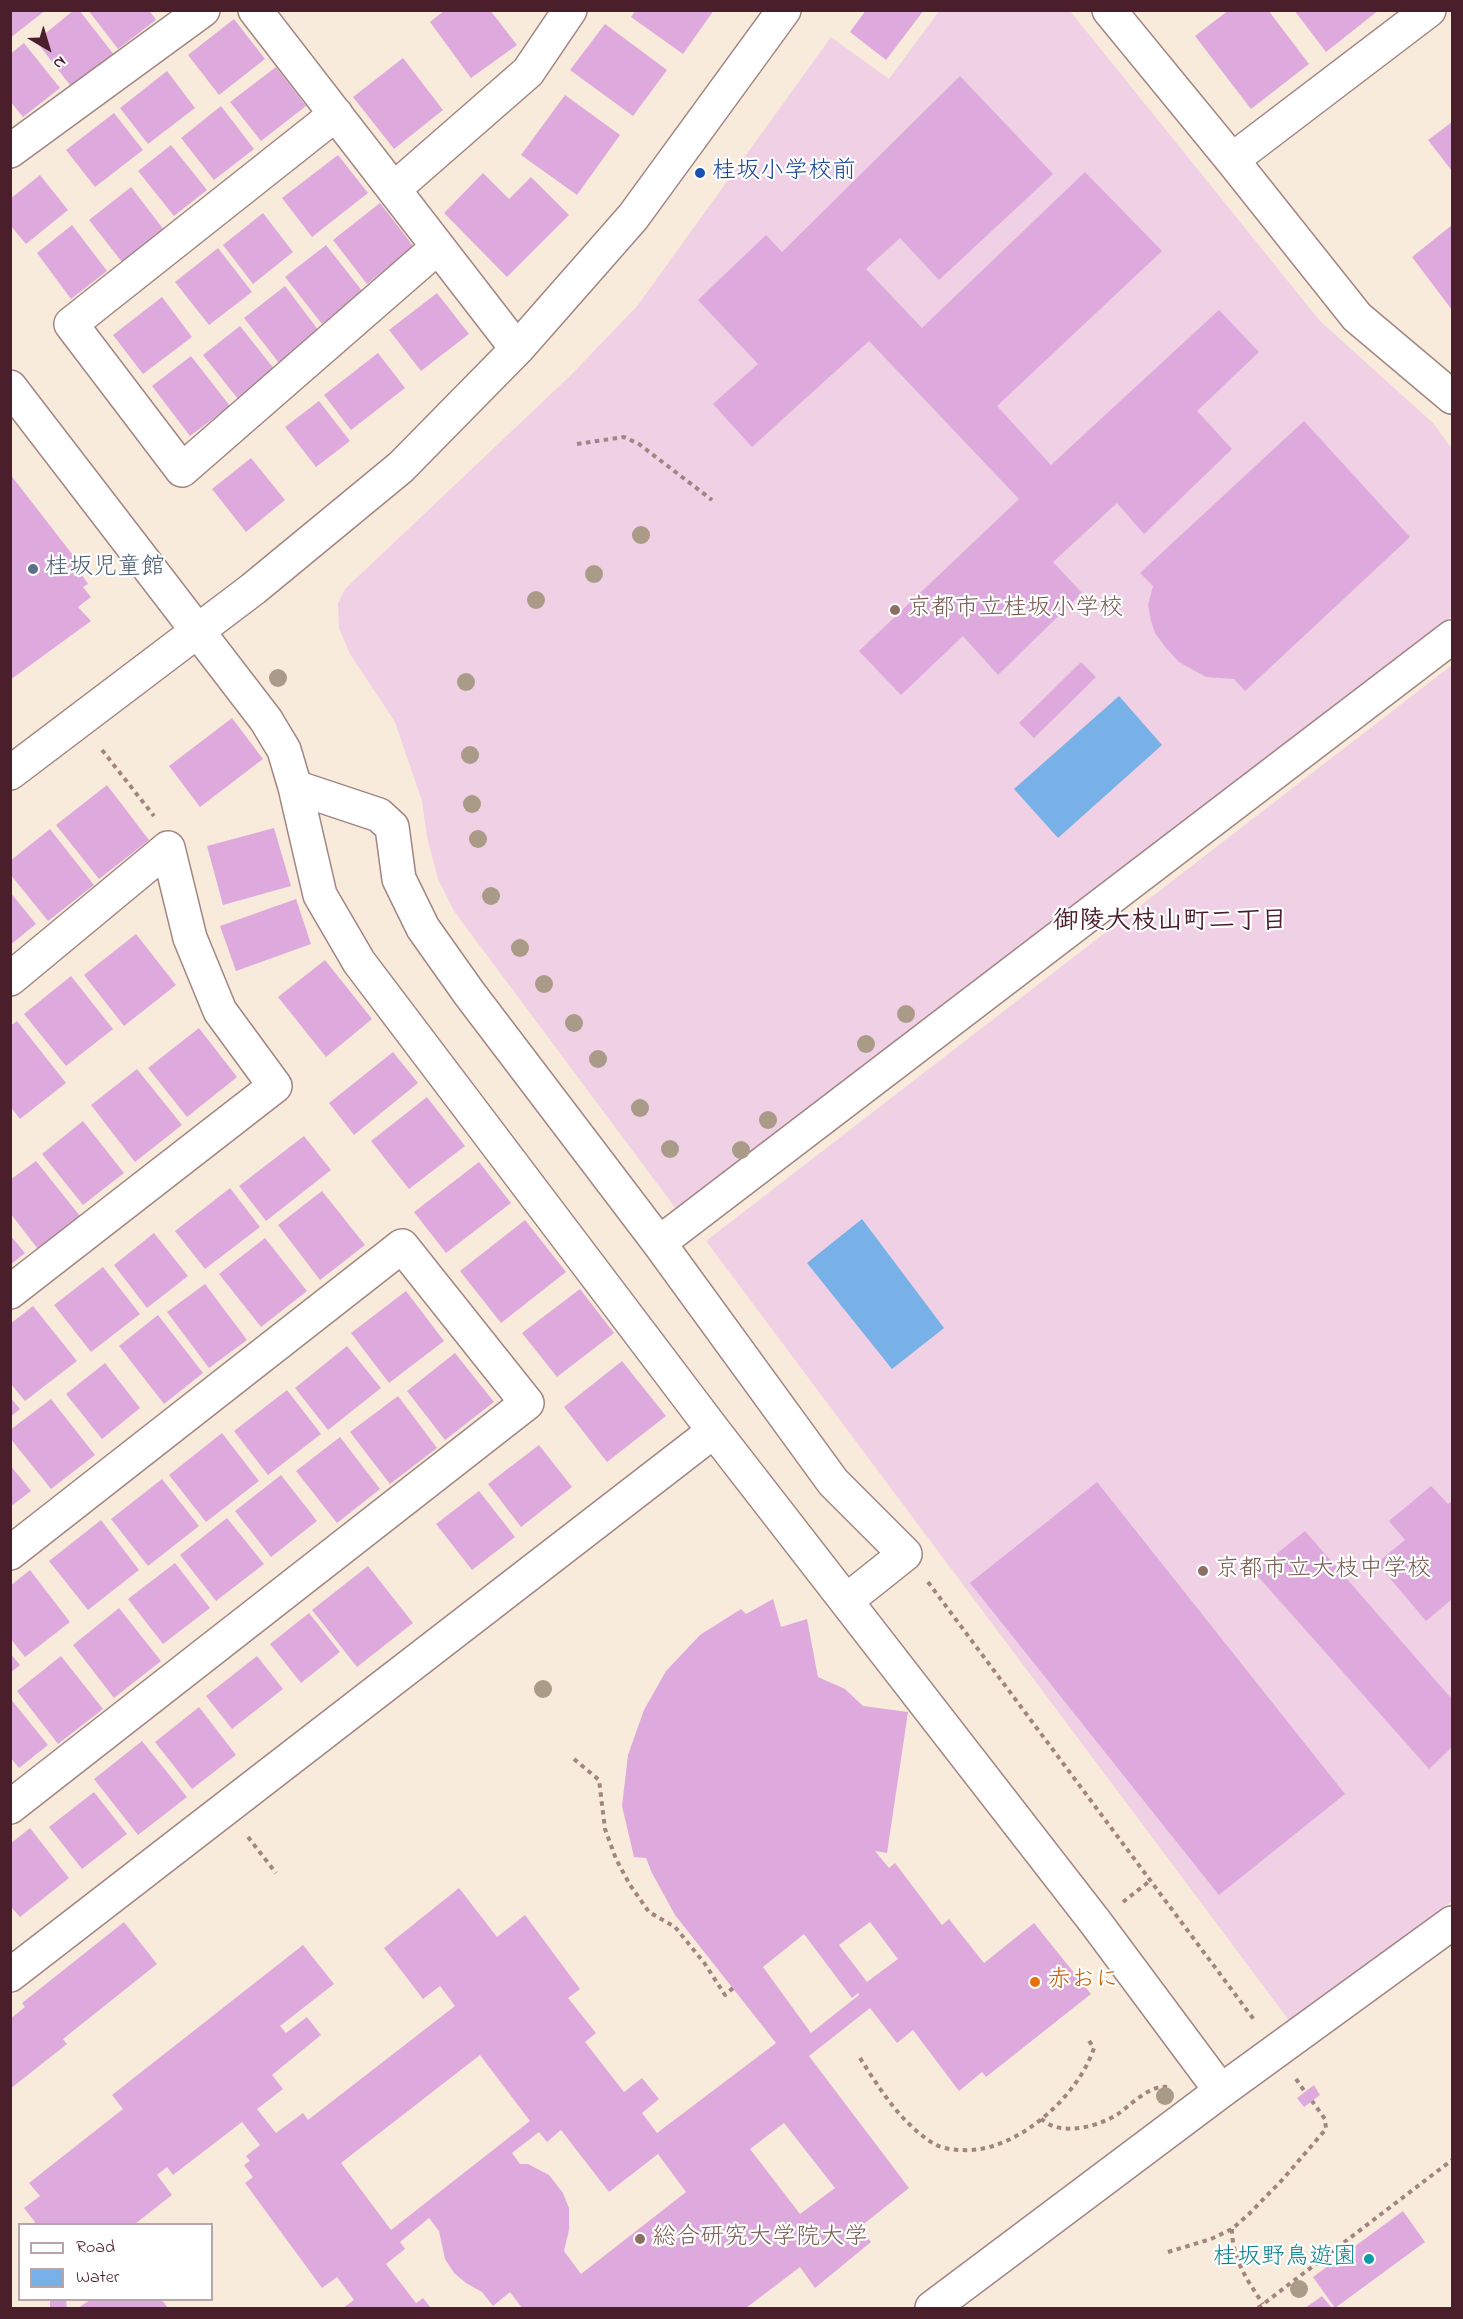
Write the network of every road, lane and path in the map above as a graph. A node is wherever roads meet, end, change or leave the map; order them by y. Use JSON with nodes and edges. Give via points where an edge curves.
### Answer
{"nodes":[{"id":1,"x":203,"y":10,"type":"edge"},
{"id":2,"x":255,"y":10,"type":"edge"},
{"id":3,"x":570,"y":10,"type":"edge"},
{"id":4,"x":784,"y":10,"type":"edge"},
{"id":5,"x":1109,"y":10,"type":"edge"},
{"id":6,"x":1429,"y":10,"type":"edge"},
{"id":7,"x":336,"y":114,"type":"junction"},
{"id":8,"x":10,"y":151,"type":"edge"},
{"id":9,"x":1232,"y":160,"type":"junction"},
{"id":10,"x":394,"y":189,"type":"junction"},
{"id":11,"x":438,"y":247,"type":"junction"},
{"id":12,"x":518,"y":350,"type":"junction"},
{"id":13,"x":10,"y":387,"type":"edge"},
{"id":14,"x":1452,"y":398,"type":"edge"},
{"id":15,"x":577,"y":444,"type":"dead end"},
{"id":16,"x":712,"y":500,"type":"dead end"},
{"id":17,"x":199,"y":630,"type":"junction"},
{"id":18,"x":1452,"y":637,"type":"edge"},
{"id":19,"x":102,"y":750,"type":"dead end"},
{"id":20,"x":10,"y":773,"type":"edge"},
{"id":21,"x":295,"y":787,"type":"junction"},
{"id":22,"x":168,"y":848,"type":"junction"},
{"id":23,"x":10,"y":979,"type":"edge"},
{"id":24,"x":659,"y":1243,"type":"junction"},
{"id":25,"x":10,"y":1292,"type":"edge"},
{"id":26,"x":714,"y":1431,"type":"junction"},
{"id":27,"x":10,"y":1553,"type":"edge"},
{"id":28,"x":899,"y":1558,"type":"junction"},
{"id":29,"x":851,"y":1596,"type":"junction"},
{"id":30,"x":574,"y":1759,"type":"dead end"},
{"id":31,"x":10,"y":1807,"type":"edge"},
{"id":32,"x":224,"y":1809,"type":"junction"},
{"id":33,"x":276,"y":1874,"type":"dead end"},
{"id":34,"x":1151,"y":1880,"type":"junction"},
{"id":35,"x":1143,"y":1887,"type":"dead end"},
{"id":36,"x":1452,"y":1923,"type":"edge"},
{"id":37,"x":10,"y":1975,"type":"edge"},
{"id":38,"x":733,"y":1989,"type":"dead end"},
{"id":39,"x":1088,"y":2037,"type":"dead end"},
{"id":40,"x":1277,"y":2051,"type":"junction"},
{"id":41,"x":860,"y":2058,"type":"dead end"},
{"id":42,"x":1221,"y":2091,"type":"junction"},
{"id":43,"x":1305,"y":2092,"type":"dead end"},
{"id":44,"x":1312,"y":2101,"type":"dead end"},
{"id":45,"x":1133,"y":2103,"type":"dead end"},
{"id":46,"x":1041,"y":2119,"type":"junction"},
{"id":47,"x":1452,"y":2160,"type":"edge"},
{"id":48,"x":1232,"y":2229,"type":"junction"},
{"id":49,"x":1168,"y":2252,"type":"dead end"},
{"id":50,"x":1263,"y":2304,"type":"junction"},
{"id":51,"x":932,"y":2308,"type":"edge"},
{"id":52,"x":1258,"y":2308,"type":"edge"}],
"edges":[{"from":1,"to":8,"type":"street"},
{"from":2,"to":7,"type":"street"},
{"from":3,"to":10,"type":"street","via":[[528,72]]},
{"from":4,"to":12,"type":"street","via":[[633,217]]},
{"from":5,"to":9,"type":"street"},
{"from":6,"to":9,"type":"street"},
{"from":7,"to":10,"type":"street"},
{"from":7,"to":11,"type":"street","via":[[71,324],[182,470]]},
{"from":9,"to":14,"type":"street","via":[[1357,317]]},
{"from":10,"to":11,"type":"street"},
{"from":11,"to":12,"type":"street"},
{"from":12,"to":17,"type":"street","via":[[401,467]]},
{"from":13,"to":17,"type":"street"},
{"from":15,"to":16,"type":"path","via":[[624,436]]},
{"from":17,"to":20,"type":"street"},
{"from":17,"to":21,"type":"street","via":[[266,720],[284,750]]},
{"from":18,"to":24,"type":"street"},
{"from":19,"to":22,"type":"path","via":[[166,831]]},
{"from":21,"to":24,"type":"street","via":[[365,810],[393,827],[399,879],[423,928]]},
{"from":21,"to":26,"type":"street","via":[[320,895],[359,962]]},
{"from":22,"to":23,"type":"street"},
{"from":22,"to":25,"type":"street","via":[[190,938],[220,1011],[275,1086]]},
{"from":24,"to":28,"type":"street","via":[[833,1482]]},
{"from":26,"to":29,"type":"street"},
{"from":26,"to":32,"type":"street"},
{"from":27,"to":31,"type":"street","via":[[402,1246],[527,1403]]},
{"from":28,"to":29,"type":"street"},
{"from":28,"to":34,"type":"path"},
{"from":29,"to":42,"type":"street"},
{"from":30,"to":38,"type":"path","via":[[599,1780],[605,1829],[616,1859],[649,1912],[675,1928],[725,1995]]},
{"from":32,"to":33,"type":"path"},
{"from":32,"to":37,"type":"street"},
{"from":34,"to":35,"type":"path"},
{"from":34,"to":40,"type":"path"},
{"from":36,"to":40,"type":"street"},
{"from":39,"to":46,"type":"path","via":[[1094,2048],[1088,2064],[1069,2091]]},
{"from":40,"to":42,"type":"street"},
{"from":40,"to":43,"type":"path"},
{"from":41,"to":46,"type":"path","via":[[891,2105],[936,2145],[970,2151],[997,2145],[1014,2139]]},
{"from":42,"to":51,"type":"street"},
{"from":44,"to":48,"type":"path","via":[[1326,2128],[1283,2179]]},
{"from":45,"to":46,"type":"path","via":[[1115,2116],[1088,2126],[1052,2126]]},
{"from":47,"to":50,"type":"path"},
{"from":48,"to":49,"type":"path"},
{"from":48,"to":50,"type":"path","via":[[1239,2267]]},
{"from":50,"to":52,"type":"path"}]}
